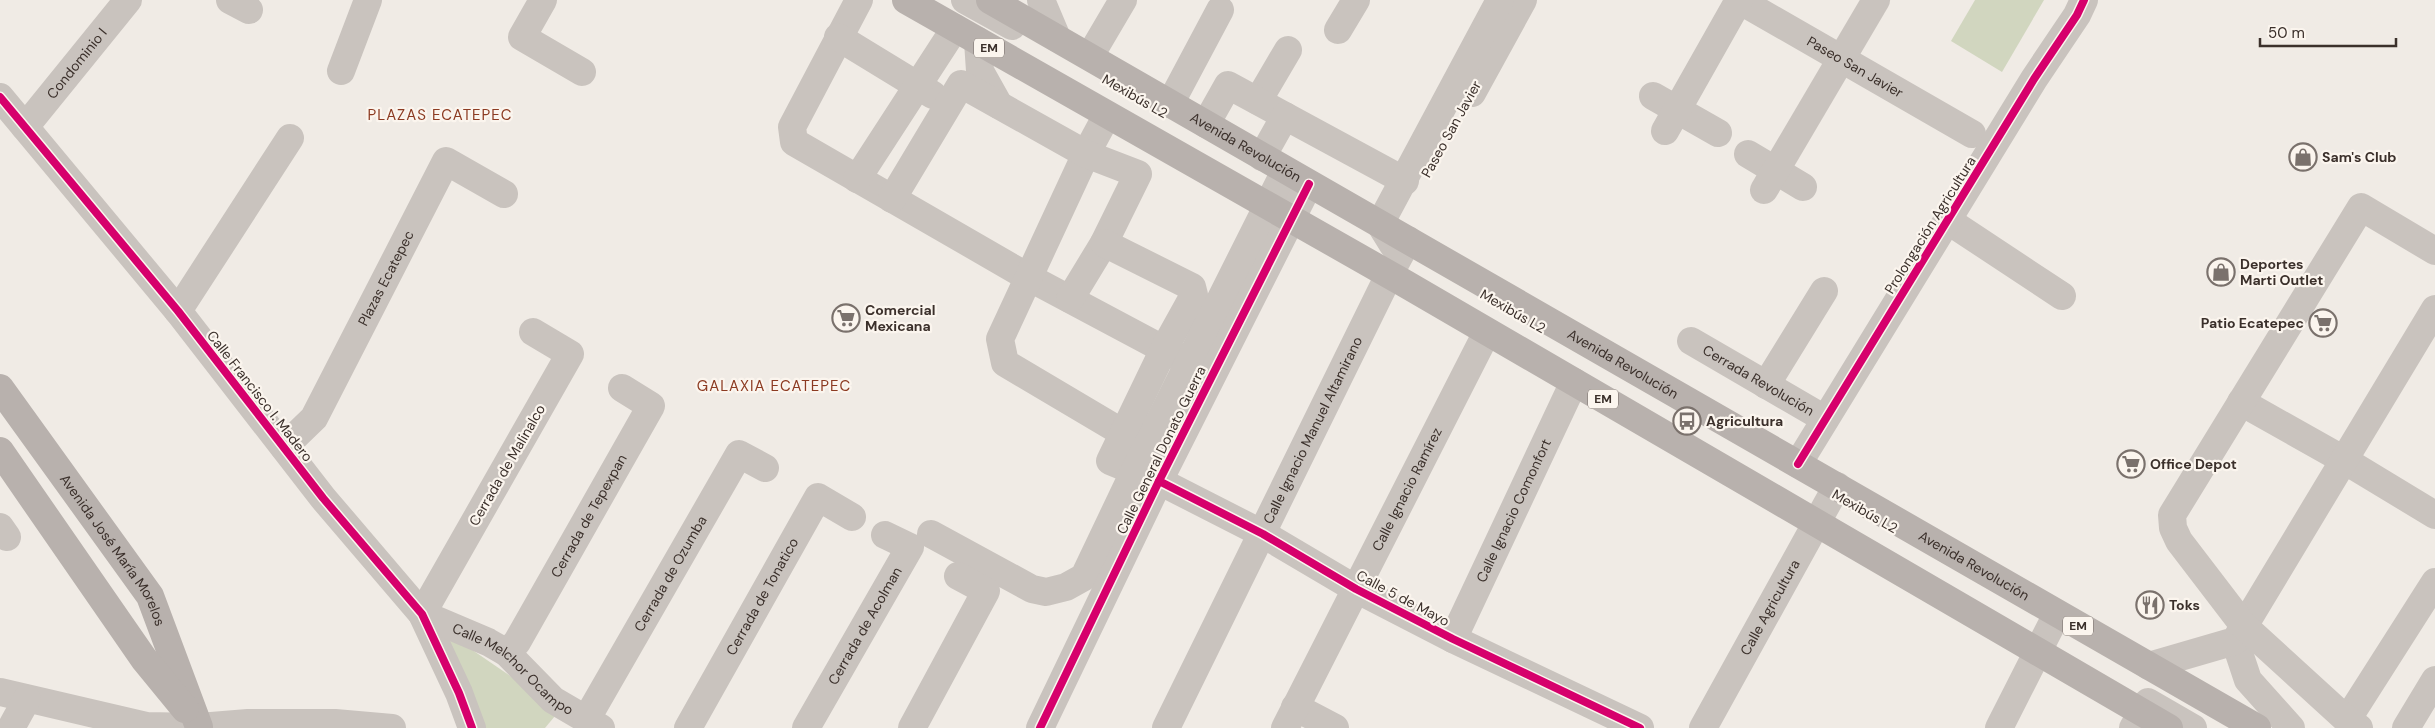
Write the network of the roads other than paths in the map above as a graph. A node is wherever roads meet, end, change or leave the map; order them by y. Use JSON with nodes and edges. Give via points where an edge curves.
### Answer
{"nodes":[{"id":1,"x":128,"y":0,"type":"edge"},
{"id":2,"x":368,"y":0,"type":"edge"},
{"id":3,"x":543,"y":0,"type":"edge"},
{"id":4,"x":859,"y":0,"type":"edge"},
{"id":5,"x":906,"y":0,"type":"edge"},
{"id":6,"x":927,"y":0,"type":"edge"},
{"id":7,"x":965,"y":0,"type":"edge"},
{"id":8,"x":990,"y":0,"type":"edge"},
{"id":9,"x":1041,"y":0,"type":"edge"},
{"id":10,"x":1123,"y":0,"type":"edge"},
{"id":11,"x":1356,"y":0,"type":"edge"},
{"id":12,"x":1739,"y":0,"type":"edge"},
{"id":13,"x":1876,"y":0,"type":"edge"},
{"id":14,"x":2084,"y":0,"type":"edge"},
{"id":15,"x":1506,"y":9,"type":"edge"},
{"id":16,"x":1220,"y":10,"type":"dead end"},
{"id":17,"x":955,"y":28,"type":"junction"},
{"id":18,"x":1338,"y":30,"type":"dead end"},
{"id":19,"x":838,"y":37,"type":"junction"},
{"id":20,"x":1057,"y":38,"type":"junction"},
{"id":21,"x":978,"y":41,"type":"junction"},
{"id":22,"x":1288,"y":50,"type":"dead end"},
{"id":23,"x":1092,"y":58,"type":"junction"},
{"id":24,"x":1841,"y":58,"type":"junction"},
{"id":25,"x":341,"y":71,"type":"dead end"},
{"id":26,"x":582,"y":72,"type":"dead end"},
{"id":27,"x":917,"y":86,"type":"junction"},
{"id":28,"x":1653,"y":96,"type":"dead end"},
{"id":29,"x":0,"y":97,"type":"edge"},
{"id":30,"x":1258,"y":101,"type":"junction"},
{"id":31,"x":1170,"y":104,"type":"junction"},
{"id":32,"x":950,"y":106,"type":"junction"},
{"id":33,"x":1000,"y":107,"type":"junction"},
{"id":34,"x":1107,"y":115,"type":"junction"},
{"id":35,"x":1285,"y":116,"type":"junction"},
{"id":36,"x":1671,"y":120,"type":"junction"},
{"id":37,"x":1206,"y":124,"type":"junction"},
{"id":38,"x":25,"y":127,"type":"junction"},
{"id":39,"x":1718,"y":133,"type":"dead end"},
{"id":40,"x":1972,"y":134,"type":"dead end"},
{"id":41,"x":290,"y":138,"type":"dead end"},
{"id":42,"x":1086,"y":154,"type":"junction"},
{"id":43,"x":1748,"y":154,"type":"dead end"},
{"id":44,"x":856,"y":179,"type":"junction"},
{"id":45,"x":1769,"y":180,"type":"junction"},
{"id":46,"x":1405,"y":181,"type":"junction"},
{"id":47,"x":1803,"y":187,"type":"dead end"},
{"id":48,"x":1285,"y":191,"type":"junction"},
{"id":49,"x":504,"y":194,"type":"dead end"},
{"id":50,"x":892,"y":200,"type":"junction"},
{"id":51,"x":1947,"y":220,"type":"junction"},
{"id":52,"x":1104,"y":243,"type":"junction"},
{"id":53,"x":1395,"y":247,"type":"junction"},
{"id":54,"x":2435,"y":251,"type":"edge"},
{"id":55,"x":1028,"y":277,"type":"junction"},
{"id":56,"x":1824,"y":292,"type":"dead end"},
{"id":57,"x":2062,"y":296,"type":"dead end"},
{"id":58,"x":1070,"y":299,"type":"junction"},
{"id":59,"x":2435,"y":309,"type":"edge"},
{"id":60,"x":178,"y":310,"type":"junction"},
{"id":61,"x":533,"y":332,"type":"dead end"},
{"id":62,"x":1487,"y":332,"type":"junction"},
{"id":63,"x":1691,"y":341,"type":"dead end"},
{"id":64,"x":1164,"y":349,"type":"junction"},
{"id":65,"x":1190,"y":364,"type":"junction"},
{"id":66,"x":1574,"y":382,"type":"junction"},
{"id":67,"x":1766,"y":385,"type":"junction"},
{"id":68,"x":0,"y":388,"type":"edge"},
{"id":69,"x":622,"y":388,"type":"dead end"},
{"id":70,"x":2241,"y":402,"type":"junction"},
{"id":71,"x":1825,"y":419,"type":"junction"},
{"id":72,"x":1124,"y":435,"type":"junction"},
{"id":73,"x":284,"y":447,"type":"junction"},
{"id":74,"x":0,"y":451,"type":"edge"},
{"id":75,"x":2344,"y":460,"type":"junction"},
{"id":76,"x":1798,"y":464,"type":"junction"},
{"id":77,"x":765,"y":468,"type":"dead end"},
{"id":78,"x":1147,"y":477,"type":"junction"},
{"id":79,"x":1827,"y":504,"type":"junction"},
{"id":80,"x":2435,"y":515,"type":"edge"},
{"id":81,"x":852,"y":516,"type":"dead end"},
{"id":82,"x":931,"y":534,"type":"dead end"},
{"id":83,"x":1263,"y":534,"type":"junction"},
{"id":84,"x":885,"y":535,"type":"dead end"},
{"id":85,"x":958,"y":576,"type":"dead end"},
{"id":86,"x":2435,"y":582,"type":"edge"},
{"id":87,"x":1356,"y":589,"type":"junction"},
{"id":88,"x":422,"y":614,"type":"junction"},
{"id":89,"x":2048,"y":632,"type":"junction"},
{"id":90,"x":2239,"y":634,"type":"junction"},
{"id":91,"x":1453,"y":639,"type":"junction"},
{"id":92,"x":507,"y":653,"type":"junction"},
{"id":93,"x":2149,"y":666,"type":"junction"},
{"id":94,"x":2435,"y":680,"type":"edge"},
{"id":95,"x":0,"y":692,"type":"edge"},
{"id":96,"x":27,"y":699,"type":"junction"},
{"id":97,"x":1290,"y":717,"type":"edge"},
{"id":98,"x":2138,"y":720,"type":"edge"},
{"id":99,"x":594,"y":724,"type":"edge"},
{"id":100,"x":2353,"y":724,"type":"edge"},
{"id":101,"x":11,"y":728,"type":"edge"},
{"id":102,"x":200,"y":728,"type":"edge"},
{"id":103,"x":392,"y":728,"type":"edge"},
{"id":104,"x":472,"y":728,"type":"edge"},
{"id":105,"x":688,"y":728,"type":"edge"},
{"id":106,"x":806,"y":728,"type":"edge"},
{"id":107,"x":912,"y":728,"type":"edge"},
{"id":108,"x":1040,"y":728,"type":"edge"},
{"id":109,"x":1166,"y":728,"type":"edge"},
{"id":110,"x":1335,"y":728,"type":"edge"},
{"id":111,"x":1640,"y":728,"type":"edge"},
{"id":112,"x":1703,"y":728,"type":"edge"},
{"id":113,"x":1999,"y":728,"type":"edge"},
{"id":114,"x":2169,"y":728,"type":"edge"},
{"id":115,"x":2193,"y":728,"type":"edge"},
{"id":116,"x":2242,"y":728,"type":"edge"},
{"id":117,"x":2256,"y":728,"type":"edge"},
{"id":118,"x":2291,"y":728,"type":"edge"},
{"id":119,"x":2406,"y":728,"type":"edge"}],
"edges":[{"from":1,"to":38,"type":"street","name":"Condominio I"},
{"from":2,"to":25,"type":"street"},
{"from":3,"to":26,"type":"street","via":[[522,37]]},
{"from":4,"to":19,"type":"street"},
{"from":5,"to":17,"type":"main road","name":"Avenida Revolución","number":"EM"},
{"from":6,"to":48,"type":"street","name":"Mexibús L2"},
{"from":7,"to":48,"type":"street","name":"Mexibús L2"},
{"from":8,"to":20,"type":"main road","name":"Avenida Revolución","number":"EM"},
{"from":9,"to":20,"type":"street"},
{"from":10,"to":23,"type":"street"},
{"from":11,"to":18,"type":"street"},
{"from":12,"to":24,"type":"street","name":"Paseo San Javier"},
{"from":12,"to":36,"type":"street"},
{"from":13,"to":24,"type":"street"},
{"from":14,"to":51,"type":"street","name":"Prolongación Agricultura"},
{"from":15,"to":46,"type":"street","name":"Paseo San Javier"},
{"from":15,"to":53,"type":"street","name":"Paseo San Javier"},
{"from":16,"to":31,"type":"street"},
{"from":17,"to":21,"type":"main road","name":"Avenida Revolución","number":"EM"},
{"from":17,"to":27,"type":"street"},
{"from":19,"to":27,"type":"street"},
{"from":19,"to":44,"type":"street","via":[[792,127],[794,142]]},
{"from":20,"to":23,"type":"main road","name":"Avenida Revolución","number":"EM"},
{"from":21,"to":33,"type":"street","via":[[980,71]]},
{"from":21,"to":34,"type":"main road","name":"Avenida Revolución","number":"EM"},
{"from":22,"to":30,"type":"street"},
{"from":23,"to":31,"type":"main road","name":"Avenida Revolución","number":"EM"},
{"from":24,"to":40,"type":"street","name":"Paseo San Javier"},
{"from":24,"to":45,"type":"street"},
{"from":27,"to":32,"type":"street"},
{"from":27,"to":44,"type":"street"},
{"from":28,"to":36,"type":"street"},
{"from":29,"to":38,"type":"street","name":"Calle Francisco I. Madero"},
{"from":30,"to":35,"type":"street"},
{"from":30,"to":37,"type":"street","via":[[1228,85]]},
{"from":31,"to":37,"type":"main road","name":"Avenida Revolución","number":"EM"},
{"from":32,"to":33,"type":"street","via":[[961,84]]},
{"from":32,"to":50,"type":"street"},
{"from":33,"to":42,"type":"street"},
{"from":34,"to":42,"type":"street"},
{"from":34,"to":48,"type":"main road","name":"Avenida Revolución","number":"EM"},
{"from":35,"to":46,"type":"street"},
{"from":35,"to":48,"type":"street"},
{"from":36,"to":39,"type":"street"},
{"from":37,"to":48,"type":"main road","name":"Avenida Revolución","number":"EM"},
{"from":38,"to":60,"type":"street","name":"Calle Francisco I. Madero"},
{"from":41,"to":60,"type":"street"},
{"from":42,"to":52,"type":"street","via":[[1138,174]]},
{"from":42,"to":55,"type":"street"},
{"from":43,"to":45,"type":"street"},
{"from":44,"to":50,"type":"street"},
{"from":45,"to":47,"type":"street"},
{"from":46,"to":53,"type":"street","name":"Paseo San Javier"},
{"from":48,"to":53,"type":"main road","name":"Avenida Revolución","number":"EM"},
{"from":48,"to":53,"type":"main road","name":"Avenida Revolución","number":"EM"},
{"from":48,"to":65,"type":"street"},
{"from":48,"to":78,"type":"street","name":"Calle General Donato Guerra"},
{"from":49,"to":73,"type":"street","name":"Plazas Ecatepec","via":[[446,161],[314,418]]},
{"from":50,"to":55,"type":"street"},
{"from":51,"to":57,"type":"street"},
{"from":51,"to":71,"type":"street","name":"Prolongación Agricultura"},
{"from":52,"to":58,"type":"street"},
{"from":52,"to":64,"type":"street","via":[[1192,287],[1194,295]]},
{"from":53,"to":62,"type":"main road","name":"Avenida Revolución","number":"EM"},
{"from":53,"to":76,"type":"main road","name":"Avenida Revolución","number":"EM"},
{"from":53,"to":79,"type":"street","name":"Mexibús L2"},
{"from":53,"to":83,"type":"street","name":"Calle Ignacio Manuel Altamirano"},
{"from":54,"to":70,"type":"street","via":[[2361,207]]},
{"from":55,"to":58,"type":"street"},
{"from":55,"to":72,"type":"street","via":[[1000,339],[1005,362]]},
{"from":56,"to":67,"type":"street"},
{"from":58,"to":64,"type":"street"},
{"from":59,"to":75,"type":"street"},
{"from":60,"to":73,"type":"street","name":"Calle Francisco I. Madero"},
{"from":61,"to":88,"type":"street","name":"Cerrada de Malinalco","via":[[570,354]]},
{"from":62,"to":66,"type":"main road","name":"Avenida Revolución","number":"EM"},
{"from":62,"to":87,"type":"street","name":"Calle Ignacio Ramírez"},
{"from":63,"to":67,"type":"street","name":"Cerrada Revolución"},
{"from":64,"to":65,"type":"street"},
{"from":64,"to":72,"type":"street"},
{"from":65,"to":78,"type":"street"},
{"from":66,"to":79,"type":"main road","name":"Avenida Revolución","number":"EM"},
{"from":66,"to":91,"type":"street","name":"Calle Ignacio Comonfort"},
{"from":67,"to":71,"type":"street","name":"Cerrada Revolución"},
{"from":68,"to":102,"type":"main road","name":"Avenida José María Morelos","via":[[150,596]]},
{"from":69,"to":92,"type":"street","name":"Cerrada de Tepexpan","via":[[651,406],[517,642]]},
{"from":70,"to":75,"type":"street"},
{"from":70,"to":90,"type":"street","via":[[2172,515],[2179,541]]},
{"from":71,"to":76,"type":"street","name":"Prolongación Agricultura"},
{"from":72,"to":78,"type":"street","name":"Calle 5 de Mayo","via":[[1110,461]]},
{"from":73,"to":88,"type":"street","name":"Calle Francisco I. Madero"},
{"from":74,"to":102,"type":"main road","via":[[144,659]]},
{"from":75,"to":80,"type":"street"},
{"from":75,"to":90,"type":"street"},
{"from":76,"to":79,"type":"main road","name":"Avenida Revolución","number":"EM"},
{"from":77,"to":99,"type":"street","name":"Cerrada de Ozumba","via":[[739,454]]},
{"from":78,"to":82,"type":"street","via":[[1084,577],[1066,587],[1046,592],[1032,590]]},
{"from":78,"to":83,"type":"street","name":"Calle 5 de Mayo"},
{"from":78,"to":108,"type":"street","name":"Calle General Donato Guerra"},
{"from":79,"to":89,"type":"main road","name":"Avenida Revolución","number":"EM"},
{"from":79,"to":89,"type":"main road","name":"Avenida Revolución","number":"EM"},
{"from":79,"to":112,"type":"street","name":"Calle Agricultura"},
{"from":81,"to":105,"type":"street","name":"Cerrada de Tonatico","via":[[818,497]]},
{"from":83,"to":87,"type":"street","name":"Calle 5 de Mayo"},
{"from":83,"to":109,"type":"street","name":"Calle Ignacio Manuel Altamirano"},
{"from":84,"to":106,"type":"street","name":"Cerrada de Acolman","via":[[910,547]]},
{"from":85,"to":107,"type":"street","via":[[986,591]]},
{"from":86,"to":100,"type":"street"},
{"from":87,"to":91,"type":"street","name":"Calle 5 de Mayo"},
{"from":87,"to":97,"type":"street","name":"Calle Ignacio Ramírez"},
{"from":88,"to":92,"type":"street","name":"Calle Melchor Ocampo"},
{"from":88,"to":104,"type":"street","name":"Calle Francisco I. Madero"},
{"from":89,"to":93,"type":"main road","name":"Avenida Revolución","number":"EM"},
{"from":89,"to":98,"type":"main road","name":"Avenida Revolución","number":"EM"},
{"from":89,"to":113,"type":"street"},
{"from":89,"to":115,"type":"street"},
{"from":89,"to":116,"type":"street"},
{"from":90,"to":93,"type":"street"},
{"from":90,"to":100,"type":"street"},
{"from":90,"to":118,"type":"street","via":[[2248,680]]},
{"from":91,"to":111,"type":"street","name":"Calle 5 de Mayo"},
{"from":92,"to":99,"type":"street","name":"Calle Melchor Ocampo","via":[[553,700]]},
{"from":93,"to":117,"type":"main road","name":"Avenida Revolución","number":"EM"},
{"from":94,"to":119,"type":"street"},
{"from":95,"to":96,"type":"street"},
{"from":96,"to":101,"type":"street"},
{"from":96,"to":102,"type":"street","via":[[146,726]]},
{"from":97,"to":110,"type":"street"},
{"from":98,"to":114,"type":"main road","name":"Avenida Revolución","number":"EM"},
{"from":102,"to":103,"type":"street","via":[[248,722],[335,722]]}]}
